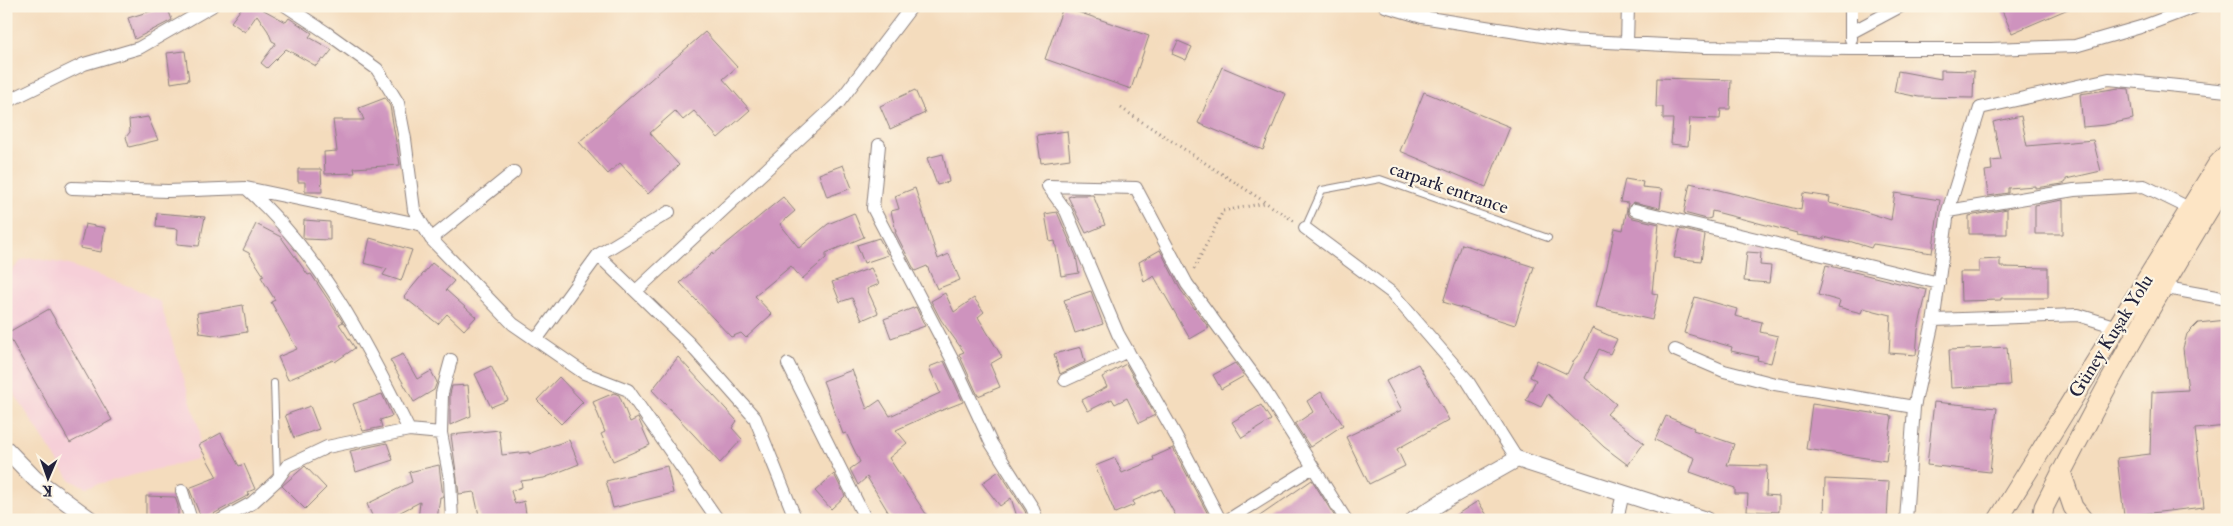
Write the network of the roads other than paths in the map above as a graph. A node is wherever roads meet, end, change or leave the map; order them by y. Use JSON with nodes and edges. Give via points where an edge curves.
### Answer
{"nodes":[{"id":1,"x":212,"y":6,"type":"edge"},
{"id":2,"x":286,"y":6,"type":"edge"},
{"id":3,"x":912,"y":6,"type":"edge"},
{"id":4,"x":1385,"y":6,"type":"edge"},
{"id":5,"x":1628,"y":6,"type":"edge"},
{"id":6,"x":1852,"y":6,"type":"edge"},
{"id":7,"x":1901,"y":6,"type":"edge"},
{"id":8,"x":2197,"y":6,"type":"edge"},
{"id":9,"x":1852,"y":32,"type":"junction"},
{"id":10,"x":1627,"y":42,"type":"junction"},
{"id":11,"x":1850,"y":49,"type":"junction"},
{"id":12,"x":2227,"y":91,"type":"edge"},
{"id":13,"x":6,"y":102,"type":"edge"},
{"id":14,"x":879,"y":145,"type":"dead end"},
{"id":15,"x":2227,"y":154,"type":"edge"},
{"id":16,"x":514,"y":172,"type":"dead end"},
{"id":17,"x":2227,"y":180,"type":"edge"},
{"id":18,"x":72,"y":188,"type":"dead end"},
{"id":19,"x":246,"y":188,"type":"junction"},
{"id":20,"x":2191,"y":208,"type":"junction"},
{"id":21,"x":1634,"y":210,"type":"dead end"},
{"id":22,"x":1948,"y":211,"type":"junction"},
{"id":23,"x":668,"y":212,"type":"dead end"},
{"id":24,"x":423,"y":225,"type":"junction"},
{"id":25,"x":1305,"y":228,"type":"joint"},
{"id":26,"x":1548,"y":238,"type":"dead end"},
{"id":27,"x":431,"y":239,"type":"junction"},
{"id":28,"x":598,"y":255,"type":"junction"},
{"id":29,"x":1939,"y":283,"type":"junction"},
{"id":30,"x":2161,"y":287,"type":"junction"},
{"id":31,"x":636,"y":290,"type":"junction"},
{"id":32,"x":2227,"y":299,"type":"edge"},
{"id":33,"x":1934,"y":320,"type":"junction"},
{"id":34,"x":2118,"y":327,"type":"junction"},
{"id":35,"x":536,"y":340,"type":"junction"},
{"id":36,"x":1675,"y":350,"type":"dead end"},
{"id":37,"x":1128,"y":351,"type":"junction"},
{"id":38,"x":451,"y":360,"type":"dead end"},
{"id":39,"x":788,"y":364,"type":"dead end"},
{"id":40,"x":1065,"y":380,"type":"dead end"},
{"id":41,"x":274,"y":383,"type":"dead end"},
{"id":42,"x":1914,"y":407,"type":"junction"},
{"id":43,"x":409,"y":430,"type":"junction"},
{"id":44,"x":441,"y":433,"type":"junction"},
{"id":45,"x":6,"y":449,"type":"edge"},
{"id":46,"x":1517,"y":459,"type":"junction"},
{"id":47,"x":1313,"y":467,"type":"junction"},
{"id":48,"x":2061,"y":472,"type":"junction"},
{"id":49,"x":277,"y":480,"type":"junction"},
{"id":50,"x":182,"y":491,"type":"dead end"},
{"id":51,"x":1623,"y":493,"type":"junction"},
{"id":52,"x":91,"y":520,"type":"edge"},
{"id":53,"x":191,"y":520,"type":"edge"},
{"id":54,"x":221,"y":520,"type":"edge"},
{"id":55,"x":452,"y":520,"type":"edge"},
{"id":56,"x":718,"y":520,"type":"edge"},
{"id":57,"x":796,"y":520,"type":"edge"},
{"id":58,"x":866,"y":520,"type":"edge"},
{"id":59,"x":1037,"y":520,"type":"edge"},
{"id":60,"x":1220,"y":520,"type":"edge"},
{"id":61,"x":1228,"y":520,"type":"edge"},
{"id":62,"x":1346,"y":520,"type":"edge"},
{"id":63,"x":1414,"y":520,"type":"edge"},
{"id":64,"x":1617,"y":520,"type":"edge"},
{"id":65,"x":1706,"y":520,"type":"edge"},
{"id":66,"x":1906,"y":520,"type":"edge"},
{"id":67,"x":1998,"y":520,"type":"edge"},
{"id":68,"x":2042,"y":520,"type":"edge"},
{"id":69,"x":2083,"y":520,"type":"edge"}],
"edges":[{"from":1,"to":13,"type":"street","via":[[140,48],[84,64]]},
{"from":2,"to":24,"type":"street","via":[[376,69],[398,103],[414,210]]},
{"from":3,"to":31,"type":"street","via":[[838,102]]},
{"from":4,"to":10,"type":"street","via":[[1422,17],[1566,40]]},
{"from":5,"to":10,"type":"street"},
{"from":6,"to":9,"type":"street"},
{"from":7,"to":9,"type":"street"},
{"from":8,"to":11,"type":"street","via":[[2075,46]]},
{"from":9,"to":11,"type":"street"},
{"from":10,"to":11,"type":"street","via":[[1705,47]]},
{"from":12,"to":22,"type":"street","via":[[2109,79],[1980,108]]},
{"from":14,"to":59,"type":"street","via":[[873,208],[953,361],[991,443]]},
{"from":15,"to":20,"type":"main road","name":"Güney Kuşak Yolu","via":[[2217,164]]},
{"from":16,"to":27,"type":"street"},
{"from":17,"to":30,"type":"main road","name":"Güney Kuşak Yolu"},
{"from":18,"to":19,"type":"street","via":[[168,191]]},
{"from":19,"to":24,"type":"street"},
{"from":19,"to":43,"type":"street","via":[[268,207],[318,267],[364,339]]},
{"from":20,"to":22,"type":"street","via":[[2144,186],[2074,190]]},
{"from":20,"to":34,"type":"main road","name":"Güney Kuşak Yolu"},
{"from":21,"to":29,"type":"street"},
{"from":22,"to":29,"type":"street"},
{"from":23,"to":28,"type":"street"},
{"from":24,"to":27,"type":"street"},
{"from":25,"to":26,"type":"lane","name":"carpark entrance","via":[[1322,190],[1380,179]]},
{"from":25,"to":46,"type":"street","via":[[1392,293],[1467,380]]},
{"from":27,"to":35,"type":"street","via":[[513,324]]},
{"from":28,"to":31,"type":"street"},
{"from":28,"to":35,"type":"street"},
{"from":29,"to":33,"type":"street"},
{"from":30,"to":32,"type":"street"},
{"from":30,"to":48,"type":"main road","name":"Güney Kuşak Yolu"},
{"from":31,"to":57,"type":"street","via":[[688,342],[755,418]]},
{"from":33,"to":34,"type":"street","via":[[2078,315]]},
{"from":33,"to":42,"type":"street"},
{"from":34,"to":67,"type":"main road","name":"Güney Kuşak Yolu"},
{"from":35,"to":56,"type":"street","via":[[584,373],[628,390]]},
{"from":36,"to":42,"type":"street","via":[[1724,371],[1776,384]]},
{"from":37,"to":40,"type":"street"},
{"from":37,"to":47,"type":"street","via":[[1066,211],[1048,186],[1136,188],[1187,284],[1262,388]]},
{"from":37,"to":60,"type":"street"},
{"from":38,"to":44,"type":"street","via":[[442,393]]},
{"from":39,"to":58,"type":"street"},
{"from":41,"to":49,"type":"lane"},
{"from":42,"to":66,"type":"street"},
{"from":43,"to":44,"type":"street"},
{"from":43,"to":49,"type":"street","via":[[327,447],[287,466]]},
{"from":44,"to":55,"type":"street","via":[[450,479]]},
{"from":45,"to":52,"type":"street","via":[[35,479]]},
{"from":46,"to":51,"type":"street"},
{"from":46,"to":63,"type":"street"},
{"from":47,"to":61,"type":"street"},
{"from":47,"to":62,"type":"street"},
{"from":48,"to":68,"type":"main road","name":"Güney Kuşak Yolu","via":[[2044,507]]},
{"from":48,"to":69,"type":"main road","via":[[2073,507]]},
{"from":49,"to":54,"type":"street","via":[[252,503]]},
{"from":50,"to":53,"type":"street"},
{"from":51,"to":64,"type":"street"},
{"from":51,"to":65,"type":"street"}]}
